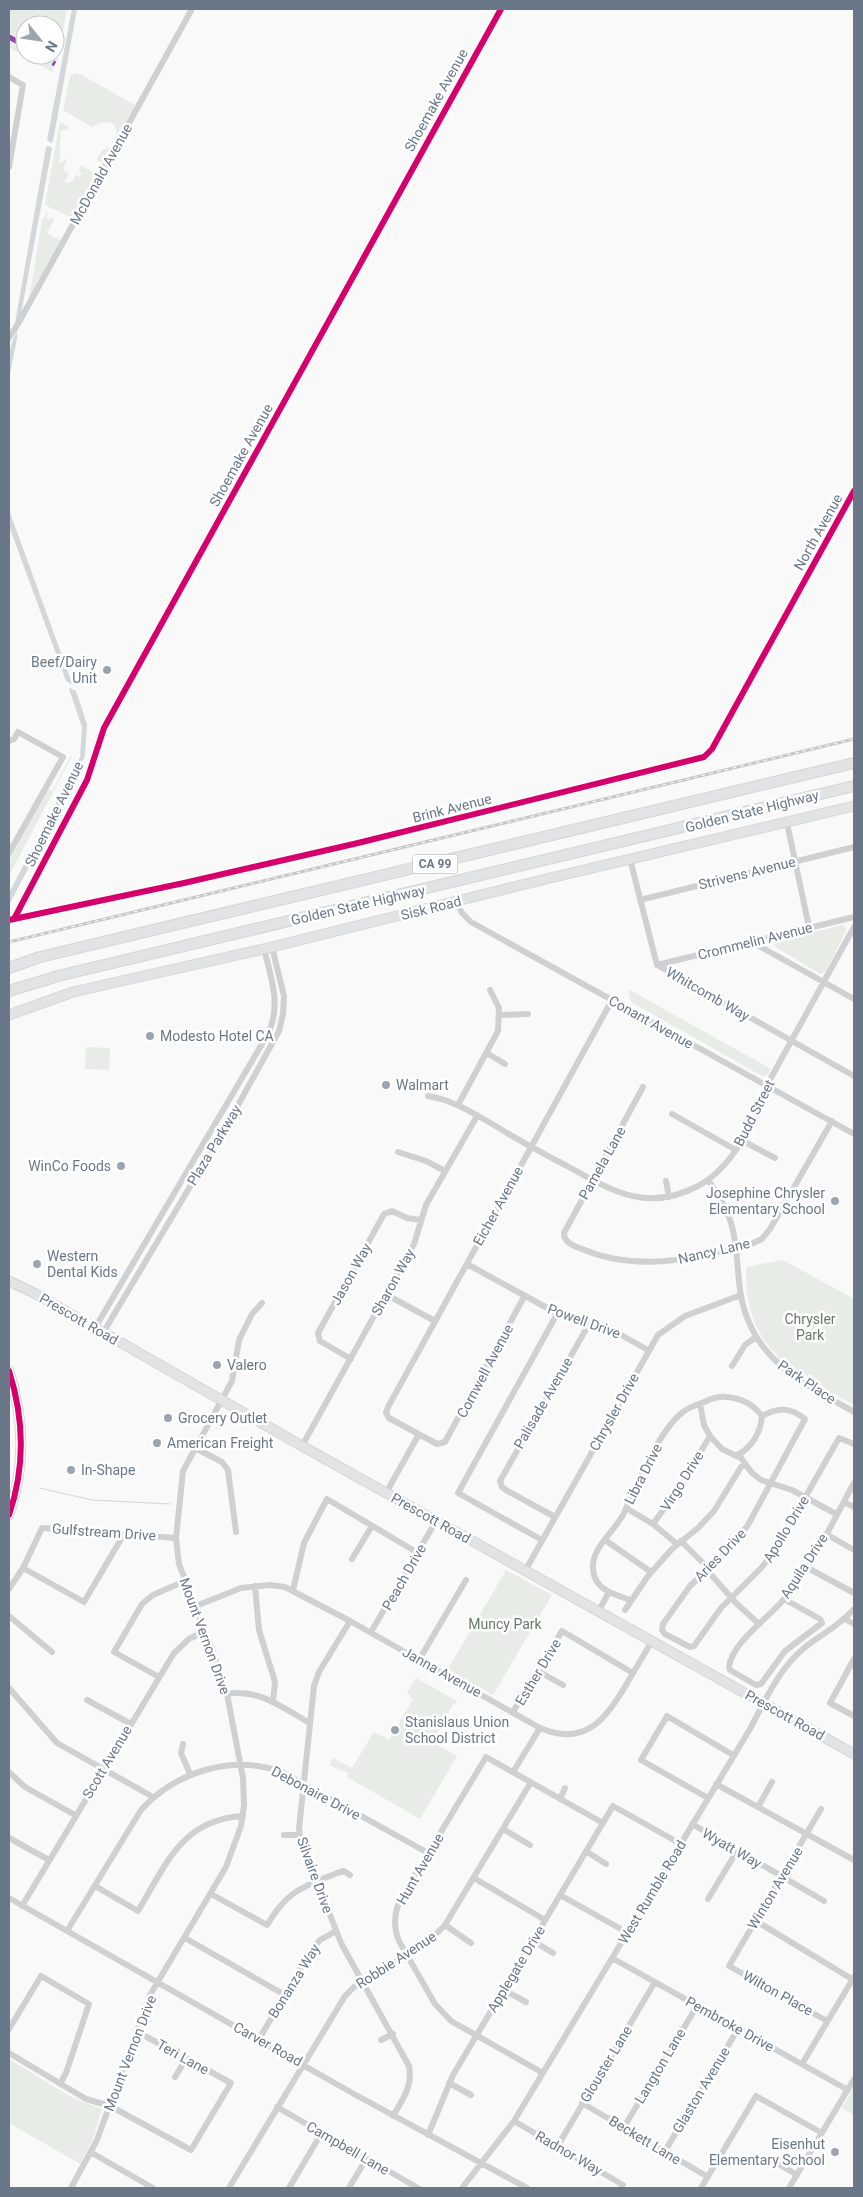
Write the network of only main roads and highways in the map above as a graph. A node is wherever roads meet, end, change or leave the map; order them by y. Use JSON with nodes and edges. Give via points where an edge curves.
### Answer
{"nodes":[{"id":1,"x":854,"y":763,"type":"edge"},
{"id":2,"x":854,"y":786,"type":"edge"},
{"id":3,"x":854,"y":806,"type":"edge"},
{"id":4,"x":9,"y":968,"type":"edge"},
{"id":5,"x":58,"y":976,"type":"junction"},
{"id":6,"x":9,"y":991,"type":"edge"},
{"id":7,"x":9,"y":996,"type":"edge"},
{"id":8,"x":9,"y":1015,"type":"edge"},
{"id":9,"x":9,"y":1281,"type":"edge"},
{"id":10,"x":9,"y":1371,"type":"edge"},
{"id":11,"x":9,"y":1514,"type":"edge"},
{"id":12,"x":854,"y":1754,"type":"edge"}],
"edges":[{"from":1,"to":4,"type":"highway","name":"Golden State Highway","number":"CA 99","via":[[40,957]]},
{"from":2,"to":5,"type":"highway","name":"Golden State Highway","number":"CA 99"},
{"from":3,"to":8,"type":"main road","name":"Sisk Road","via":[[73,992]]},
{"from":5,"to":6,"type":"highway","name":"Golden State Highway","number":"CA 99"},
{"from":5,"to":7,"type":"highway"},
{"from":9,"to":12,"type":"main road","name":"Prescott Road"},
{"from":10,"to":11,"type":"main road","via":[[18,1404],[21,1445],[18,1478]]}]}
